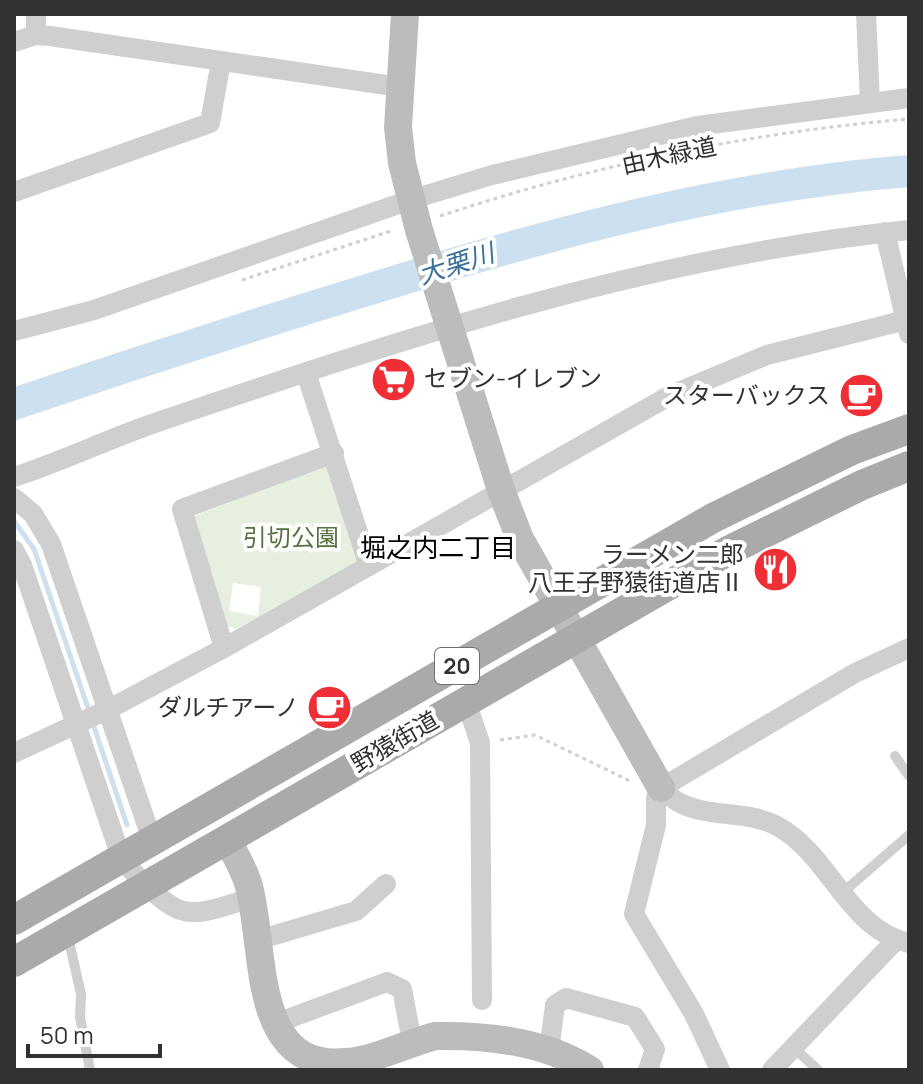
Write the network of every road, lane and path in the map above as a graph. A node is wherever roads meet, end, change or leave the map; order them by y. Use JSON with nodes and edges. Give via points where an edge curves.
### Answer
{"nodes":[{"id":1,"x":405,"y":14,"type":"edge"},
{"id":2,"x":866,"y":14,"type":"edge"},
{"id":3,"x":36,"y":24,"type":"edge"},
{"id":4,"x":14,"y":42,"type":"edge"},
{"id":5,"x":221,"y":61,"type":"junction"},
{"id":6,"x":400,"y":87,"type":"junction"},
{"id":7,"x":909,"y":98,"type":"edge"},
{"id":8,"x":870,"y":102,"type":"junction"},
{"id":9,"x":909,"y":119,"type":"edge"},
{"id":10,"x":14,"y":192,"type":"edge"},
{"id":11,"x":410,"y":200,"type":"junction"},
{"id":12,"x":426,"y":224,"type":"junction"},
{"id":13,"x":909,"y":230,"type":"edge"},
{"id":14,"x":885,"y":232,"type":"junction"},
{"id":15,"x":447,"y":318,"type":"junction"},
{"id":16,"x":907,"y":327,"type":"edge"},
{"id":17,"x":14,"y":331,"type":"edge"},
{"id":18,"x":306,"y":373,"type":"junction"},
{"id":19,"x":909,"y":429,"type":"edge"},
{"id":20,"x":334,"y":453,"type":"junction"},
{"id":21,"x":909,"y":466,"type":"edge"},
{"id":22,"x":14,"y":477,"type":"edge"},
{"id":23,"x":501,"y":490,"type":"junction"},
{"id":24,"x":14,"y":498,"type":"edge"},
{"id":25,"x":14,"y":550,"type":"edge"},
{"id":26,"x":369,"y":566,"type":"junction"},
{"id":27,"x":558,"y":607,"type":"junction"},
{"id":28,"x":576,"y":637,"type":"junction"},
{"id":29,"x":224,"y":648,"type":"junction"},
{"id":30,"x":909,"y":648,"type":"edge"},
{"id":31,"x":466,"y":701,"type":"junction"},
{"id":32,"x":109,"y":709,"type":"junction"},
{"id":33,"x":74,"y":723,"type":"junction"},
{"id":34,"x":480,"y":743,"type":"junction"},
{"id":35,"x":14,"y":753,"type":"edge"},
{"id":36,"x":895,"y":756,"type":"dead end"},
{"id":37,"x":909,"y":776,"type":"edge"},
{"id":38,"x":658,"y":793,"type":"junction"},
{"id":39,"x":909,"y":835,"type":"edge"},
{"id":40,"x":227,"y":839,"type":"junction"},
{"id":41,"x":152,"y":840,"type":"junction"},
{"id":42,"x":122,"y":860,"type":"junction"},
{"id":43,"x":386,"y":884,"type":"dead end"},
{"id":44,"x":145,"y":886,"type":"junction"},
{"id":45,"x":841,"y":894,"type":"junction"},
{"id":46,"x":251,"y":898,"type":"junction"},
{"id":47,"x":14,"y":920,"type":"edge"},
{"id":48,"x":67,"y":931,"type":"junction"},
{"id":49,"x":258,"y":940,"type":"junction"},
{"id":50,"x":902,"y":942,"type":"edge"},
{"id":51,"x":14,"y":962,"type":"edge"},
{"id":52,"x":482,"y":1000,"type":"dead end"},
{"id":53,"x":274,"y":1024,"type":"junction"},
{"id":54,"x":412,"y":1042,"type":"junction"},
{"id":55,"x":794,"y":1048,"type":"junction"},
{"id":56,"x":549,"y":1051,"type":"junction"},
{"id":57,"x":90,"y":1070,"type":"edge"},
{"id":58,"x":590,"y":1070,"type":"edge"},
{"id":59,"x":648,"y":1070,"type":"edge"},
{"id":60,"x":720,"y":1070,"type":"edge"},
{"id":61,"x":772,"y":1070,"type":"edge"},
{"id":62,"x":818,"y":1070,"type":"edge"}],
"edges":[{"from":1,"to":6,"type":"street"},
{"from":2,"to":8,"type":"street"},
{"from":3,"to":4,"type":"street"},
{"from":3,"to":5,"type":"street"},
{"from":5,"to":6,"type":"street"},
{"from":5,"to":10,"type":"street","via":[[210,123]]},
{"from":6,"to":11,"type":"street","via":[[399,145]]},
{"from":7,"to":8,"type":"street"},
{"from":8,"to":11,"type":"street","via":[[697,126]]},
{"from":9,"to":12,"type":"path","name":"由木緑道","via":[[696,149],[549,183]]},
{"from":11,"to":12,"type":"street"},
{"from":11,"to":17,"type":"street","via":[[94,310]]},
{"from":12,"to":15,"type":"street"},
{"from":13,"to":14,"type":"street"},
{"from":14,"to":15,"type":"street","via":[[681,266]]},
{"from":14,"to":16,"type":"street"},
{"from":15,"to":18,"type":"street"},
{"from":15,"to":23,"type":"street"},
{"from":16,"to":23,"type":"street","via":[[802,344],[736,366],[659,402]]},
{"from":18,"to":20,"type":"street"},
{"from":18,"to":22,"type":"street"},
{"from":19,"to":27,"type":"main road","name":"野猿街道","number":"20","via":[[852,450],[713,518]]},
{"from":20,"to":26,"type":"street"},
{"from":20,"to":29,"type":"street","via":[[182,509]]},
{"from":21,"to":28,"type":"main road","name":"野猿街道","number":"20","via":[[728,551]]},
{"from":23,"to":26,"type":"street"},
{"from":23,"to":27,"type":"street","via":[[520,539]]},
{"from":24,"to":32,"type":"street","via":[[33,514],[51,544]]},
{"from":25,"to":33,"type":"street"},
{"from":26,"to":29,"type":"street"},
{"from":27,"to":28,"type":"street"},
{"from":27,"to":41,"type":"main road","name":"野猿街道","number":"20"},
{"from":28,"to":31,"type":"main road","name":"野猿街道","number":"20"},
{"from":28,"to":38,"type":"street"},
{"from":29,"to":32,"type":"street"},
{"from":30,"to":38,"type":"street","via":[[855,673]]},
{"from":31,"to":34,"type":"street"},
{"from":31,"to":40,"type":"main road","name":"野猿街道","number":"20"},
{"from":32,"to":33,"type":"street"},
{"from":32,"to":41,"type":"street"},
{"from":33,"to":35,"type":"street"},
{"from":33,"to":42,"type":"street"},
{"from":34,"to":38,"type":"path","via":[[535,735]]},
{"from":34,"to":52,"type":"street"},
{"from":36,"to":37,"type":"lane"},
{"from":38,"to":45,"type":"street","via":[[680,804],[776,825],[807,847]]},
{"from":38,"to":60,"type":"street","via":[[656,825],[634,914],[694,1014]]},
{"from":39,"to":45,"type":"lane"},
{"from":40,"to":44,"type":"main road","name":"野猿街道","number":"20"},
{"from":40,"to":46,"type":"street"},
{"from":41,"to":42,"type":"main road","name":"野猿街道","number":"20"},
{"from":42,"to":44,"type":"street"},
{"from":42,"to":47,"type":"main road","name":"野猿街道","number":"20"},
{"from":43,"to":49,"type":"street","via":[[356,911]]},
{"from":44,"to":46,"type":"street","via":[[182,911]]},
{"from":44,"to":48,"type":"main road","name":"野猿街道","number":"20"},
{"from":45,"to":50,"type":"street","via":[[877,930]]},
{"from":46,"to":49,"type":"street"},
{"from":48,"to":51,"type":"main road","name":"野猿街道","number":"20"},
{"from":48,"to":57,"type":"lane"},
{"from":49,"to":53,"type":"street"},
{"from":50,"to":55,"type":"street"},
{"from":53,"to":54,"type":"street","via":[[296,1051],[335,1062],[356,1061]]},
{"from":53,"to":54,"type":"street","via":[[387,982],[402,989]]},
{"from":54,"to":56,"type":"street","via":[[451,1036]]},
{"from":55,"to":61,"type":"street"},
{"from":55,"to":62,"type":"lane"},
{"from":56,"to":58,"type":"street"},
{"from":56,"to":59,"type":"street","via":[[555,1005],[566,998],[635,1017],[655,1049]]}]}
